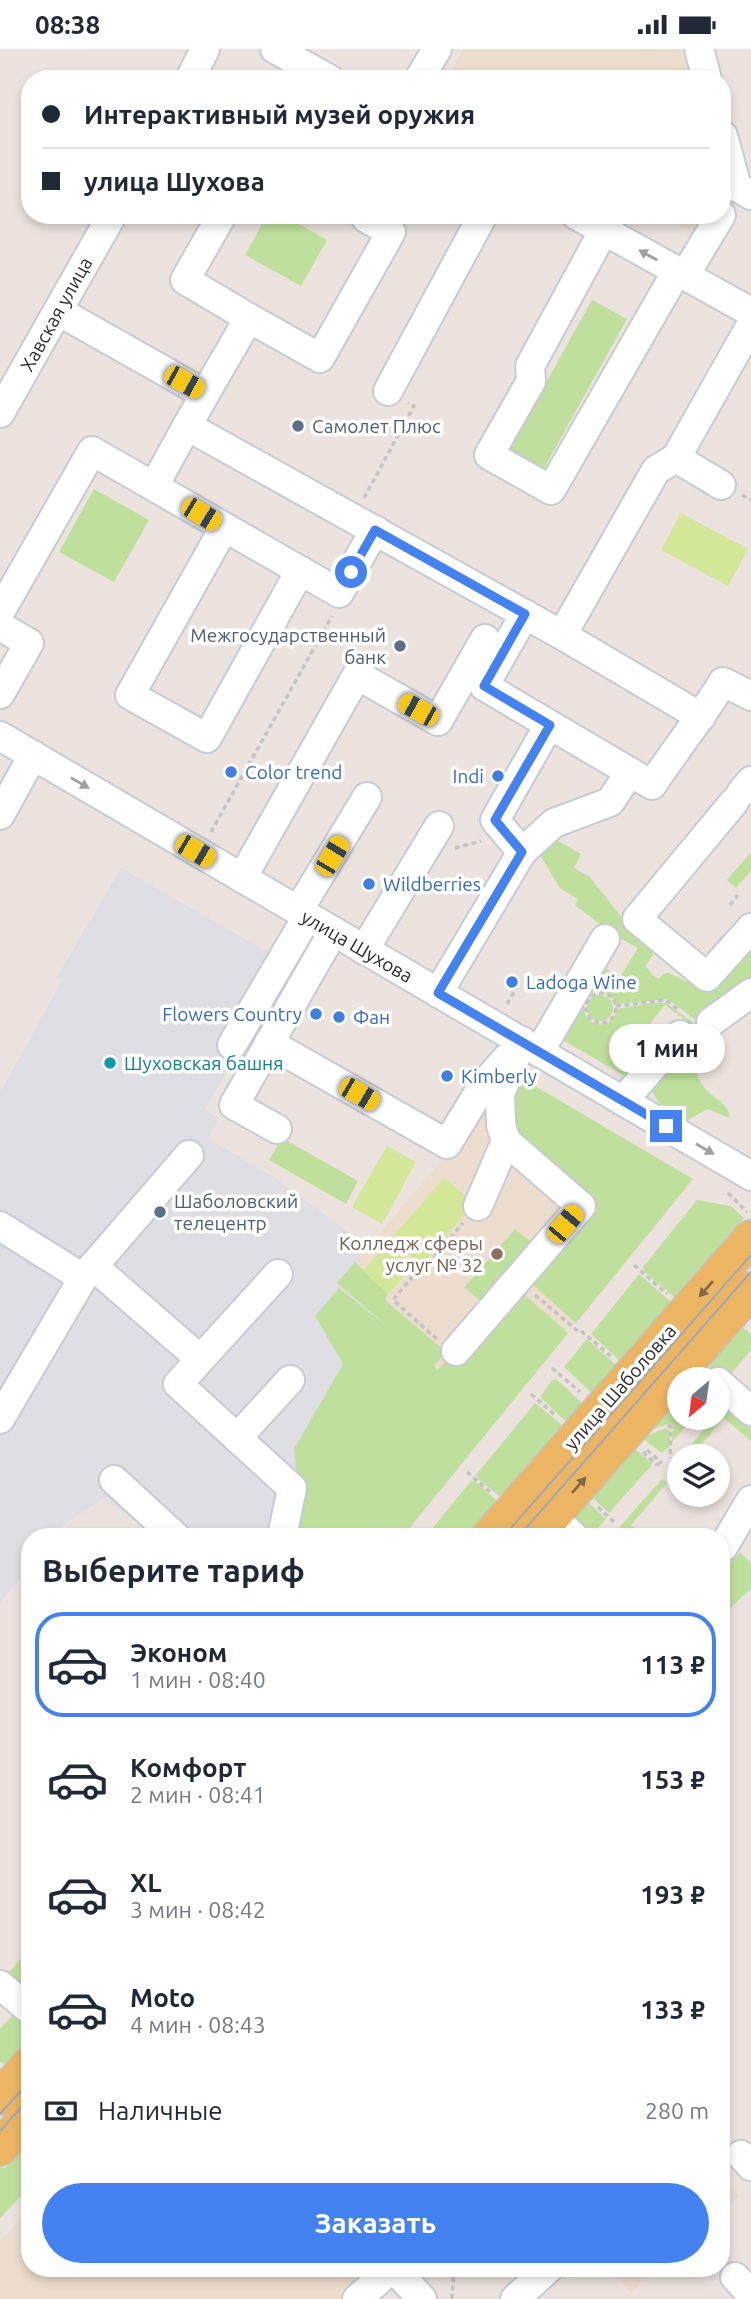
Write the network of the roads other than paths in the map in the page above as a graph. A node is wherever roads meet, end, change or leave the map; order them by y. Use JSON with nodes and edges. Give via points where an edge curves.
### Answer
{"nodes":[{"id":1,"x":205,"y":49,"type":"edge"},
{"id":2,"x":275,"y":49,"type":"edge"},
{"id":3,"x":437,"y":49,"type":"edge"},
{"id":4,"x":699,"y":49,"type":"edge"},
{"id":5,"x":194,"y":70,"type":"edge"},
{"id":6,"x":313,"y":70,"type":"edge"},
{"id":7,"x":424,"y":70,"type":"edge"},
{"id":8,"x":705,"y":70,"type":"edge"},
{"id":9,"x":731,"y":155,"type":"edge"},
{"id":10,"x":746,"y":190,"type":"edge"},
{"id":11,"x":731,"y":205,"type":"edge"},
{"id":12,"x":107,"y":224,"type":"edge"},
{"id":13,"x":217,"y":224,"type":"edge"},
{"id":14,"x":377,"y":224,"type":"edge"},
{"id":15,"x":478,"y":224,"type":"edge"},
{"id":16,"x":593,"y":224,"type":"edge"},
{"id":17,"x":715,"y":224,"type":"edge"},
{"id":18,"x":604,"y":230,"type":"junction"},
{"id":19,"x":681,"y":273,"type":"junction"},
{"id":20,"x":58,"y":311,"type":"junction"},
{"id":21,"x":751,"y":311,"type":"edge"},
{"id":22,"x":249,"y":318,"type":"junction"},
{"id":23,"x":751,"y":325,"type":"edge"},
{"id":24,"x":388,"y":391,"type":"road end"},
{"id":25,"x":205,"y":394,"type":"junction"},
{"id":26,"x":0,"y":413,"type":"edge"},
{"id":27,"x":187,"y":426,"type":"junction"},
{"id":28,"x":676,"y":458,"type":"junction"},
{"id":29,"x":721,"y":485,"type":"dead end"},
{"id":30,"x":155,"y":486,"type":"junction"},
{"id":31,"x":364,"y":524,"type":"junction"},
{"id":32,"x":224,"y":528,"type":"junction"},
{"id":33,"x":300,"y":571,"type":"junction"},
{"id":34,"x":0,"y":612,"type":"edge"},
{"id":35,"x":525,"y":614,"type":"junction"},
{"id":36,"x":0,"y":625,"type":"edge"},
{"id":37,"x":562,"y":635,"type":"junction"},
{"id":38,"x":485,"y":639,"type":"dead end"},
{"id":39,"x":0,"y":694,"type":"edge"},
{"id":40,"x":751,"y":697,"type":"edge"},
{"id":41,"x":701,"y":717,"type":"junction"},
{"id":42,"x":550,"y":725,"type":"junction"},
{"id":43,"x":0,"y":736,"type":"edge"},
{"id":44,"x":33,"y":755,"type":"junction"},
{"id":45,"x":630,"y":772,"type":"junction"},
{"id":46,"x":742,"y":792,"type":"edge"},
{"id":47,"x":366,"y":797,"type":"dead end"},
{"id":48,"x":0,"y":815,"type":"edge"},
{"id":49,"x":435,"y":832,"type":"road end"},
{"id":50,"x":513,"y":843,"type":"junction"},
{"id":51,"x":242,"y":878,"type":"junction"},
{"id":52,"x":303,"y":914,"type":"junction"},
{"id":53,"x":751,"y":927,"type":"edge"},
{"id":54,"x":333,"y":932,"type":"junction"},
{"id":55,"x":605,"y":939,"type":"dead end"},
{"id":56,"x":364,"y":950,"type":"junction"},
{"id":57,"x":438,"y":993,"type":"junction"},
{"id":58,"x":751,"y":993,"type":"edge"},
{"id":59,"x":269,"y":1043,"type":"junction"},
{"id":60,"x":232,"y":1045,"type":"dead end"},
{"id":61,"x":531,"y":1047,"type":"junction"},
{"id":62,"x":623,"y":1101,"type":"junction"},
{"id":63,"x":276,"y":1129,"type":"dead end"},
{"id":64,"x":506,"y":1141,"type":"junction"},
{"id":65,"x":190,"y":1155,"type":"dead end"},
{"id":66,"x":751,"y":1176,"type":"edge"},
{"id":67,"x":478,"y":1206,"type":"road end"},
{"id":68,"x":0,"y":1226,"type":"edge"},
{"id":69,"x":751,"y":1238,"type":"edge"},
{"id":70,"x":88,"y":1272,"type":"junction"},
{"id":71,"x":278,"y":1274,"type":"dead end"},
{"id":72,"x":751,"y":1290,"type":"edge"},
{"id":73,"x":456,"y":1351,"type":"road end"},
{"id":74,"x":200,"y":1359,"type":"junction"},
{"id":75,"x":710,"y":1367,"type":"edge"},
{"id":76,"x":290,"y":1380,"type":"dead end"},
{"id":77,"x":730,"y":1393,"type":"edge"},
{"id":78,"x":751,"y":1411,"type":"edge"},
{"id":79,"x":667,"y":1414,"type":"edge"},
{"id":80,"x":0,"y":1419,"type":"edge"},
{"id":81,"x":237,"y":1438,"type":"junction"},
{"id":82,"x":114,"y":1480,"type":"dead end"},
{"id":83,"x":527,"y":1493,"type":"junction"},
{"id":84,"x":751,"y":1500,"type":"edge"},
{"id":85,"x":166,"y":1528,"type":"edge"},
{"id":86,"x":284,"y":1528,"type":"edge"},
{"id":87,"x":497,"y":1528,"type":"edge"},
{"id":88,"x":553,"y":1528,"type":"edge"},
{"id":89,"x":555,"y":1528,"type":"edge"},
{"id":90,"x":730,"y":1535,"type":"edge"},
{"id":91,"x":0,"y":1985,"type":"edge"},
{"id":92,"x":21,"y":2002,"type":"edge"},
{"id":93,"x":21,"y":2124,"type":"edge"},
{"id":94,"x":0,"y":2148,"type":"edge"},
{"id":95,"x":383,"y":2277,"type":"edge"},
{"id":96,"x":401,"y":2277,"type":"edge"},
{"id":97,"x":539,"y":2277,"type":"edge"},
{"id":98,"x":357,"y":2299,"type":"edge"},
{"id":99,"x":422,"y":2299,"type":"edge"},
{"id":100,"x":515,"y":2299,"type":"edge"}],
"edges":[{"from":1,"to":5,"type":"street"},
{"from":2,"to":6,"type":"street"},
{"from":3,"to":7,"type":"street"},
{"from":4,"to":8,"type":"street"},
{"from":9,"to":10,"type":"street"},
{"from":10,"to":11,"type":"street"},
{"from":12,"to":20,"type":"street","name":"Хавская улица"},
{"from":13,"to":22,"type":"street","via":[[185,280]]},
{"from":14,"to":22,"type":"street","via":[[391,232],[320,358]]},
{"from":15,"to":24,"type":"street"},
{"from":16,"to":18,"type":"street"},
{"from":17,"to":19,"type":"street"},
{"from":19,"to":18,"type":"street","one_way":true},
{"from":18,"to":19,"type":"street","via":[[530,366],[531,381],[489,455],[551,490]]},
{"from":19,"to":21,"type":"street"},
{"from":20,"to":25,"type":"street"},
{"from":20,"to":26,"type":"street","name":"Хавская улица"},
{"from":22,"to":25,"type":"street"},
{"from":23,"to":28,"type":"street"},
{"from":25,"to":27,"type":"street"},
{"from":27,"to":30,"type":"street"},
{"from":27,"to":31,"type":"street"},
{"from":28,"to":29,"type":"street"},
{"from":28,"to":37,"type":"street","via":[[656,470]]},
{"from":30,"to":32,"type":"street"},
{"from":30,"to":34,"type":"street","via":[[92,450]]},
{"from":31,"to":33,"type":"street","via":[[339,593]]},
{"from":31,"to":35,"type":"street"},
{"from":32,"to":33,"type":"street"},
{"from":32,"to":33,"type":"street","via":[[130,695],[207,738]]},
{"from":35,"to":37,"type":"street"},
{"from":35,"to":42,"type":"street","via":[[484,686]]},
{"from":36,"to":39,"type":"street","via":[[29,643]]},
{"from":37,"to":41,"type":"street"},
{"from":38,"to":51,"type":"street","via":[[438,721],[357,675]]},
{"from":40,"to":41,"type":"street","via":[[723,682]]},
{"from":41,"to":45,"type":"street","via":[[652,785]]},
{"from":42,"to":45,"type":"street"},
{"from":42,"to":50,"type":"street","via":[[495,820]]},
{"from":43,"to":44,"type":"street","name":"улица Шухова"},
{"from":44,"to":48,"type":"street"},
{"from":44,"to":51,"type":"street","name":"улица Шухова","one_way":true},
{"from":45,"to":50,"type":"street","via":[[610,802]]},
{"from":46,"to":53,"type":"street","via":[[637,919],[707,977]]},
{"from":47,"to":52,"type":"street"},
{"from":49,"to":56,"type":"street"},
{"from":50,"to":57,"type":"street"},
{"from":51,"to":52,"type":"street","name":"улица Шухова"},
{"from":52,"to":54,"type":"street","name":"улица Шухова"},
{"from":52,"to":60,"type":"street","via":[[274,959]]},
{"from":54,"to":56,"type":"street","name":"улица Шухова"},
{"from":54,"to":59,"type":"street"},
{"from":55,"to":61,"type":"street"},
{"from":56,"to":57,"type":"street","name":"улица Шухова"},
{"from":57,"to":61,"type":"street","name":"улица Шухова"},
{"from":58,"to":62,"type":"street","via":[[692,1024]]},
{"from":59,"to":61,"type":"street","via":[[446,1144],[484,1084]]},
{"from":59,"to":63,"type":"street","via":[[234,1105]]},
{"from":61,"to":62,"type":"street","name":"улица Шухова"},
{"from":61,"to":64,"type":"street","via":[[500,1094]]},
{"from":62,"to":66,"type":"street","name":"улица Шухова","one_way":true},
{"from":64,"to":67,"type":"street"},
{"from":64,"to":73,"type":"street","via":[[581,1206]]},
{"from":65,"to":70,"type":"street"},
{"from":68,"to":70,"type":"street"},
{"from":69,"to":83,"type":"main road","name":"улица Шаболовка","one_way":true},
{"from":70,"to":74,"type":"street"},
{"from":70,"to":80,"type":"street"},
{"from":71,"to":74,"type":"street"},
{"from":72,"to":75,"type":"main road","name":"улица Шаболовка"},
{"from":74,"to":81,"type":"street","via":[[178,1384]]},
{"from":76,"to":81,"type":"street"},
{"from":77,"to":78,"type":"street"},
{"from":89,"to":79,"type":"main road","name":"улица Шаболовка","one_way":true},
{"from":81,"to":86,"type":"street","via":[[292,1488]]},
{"from":82,"to":85,"type":"street"},
{"from":83,"to":87,"type":"main road","name":"улица Шаболовка"},
{"from":83,"to":88,"type":"street"},
{"from":84,"to":90,"type":"street"},
{"from":91,"to":92,"type":"street"},
{"from":93,"to":94,"type":"main road"},
{"from":95,"to":98,"type":"street"},
{"from":96,"to":99,"type":"street"},
{"from":97,"to":100,"type":"street"}]}
